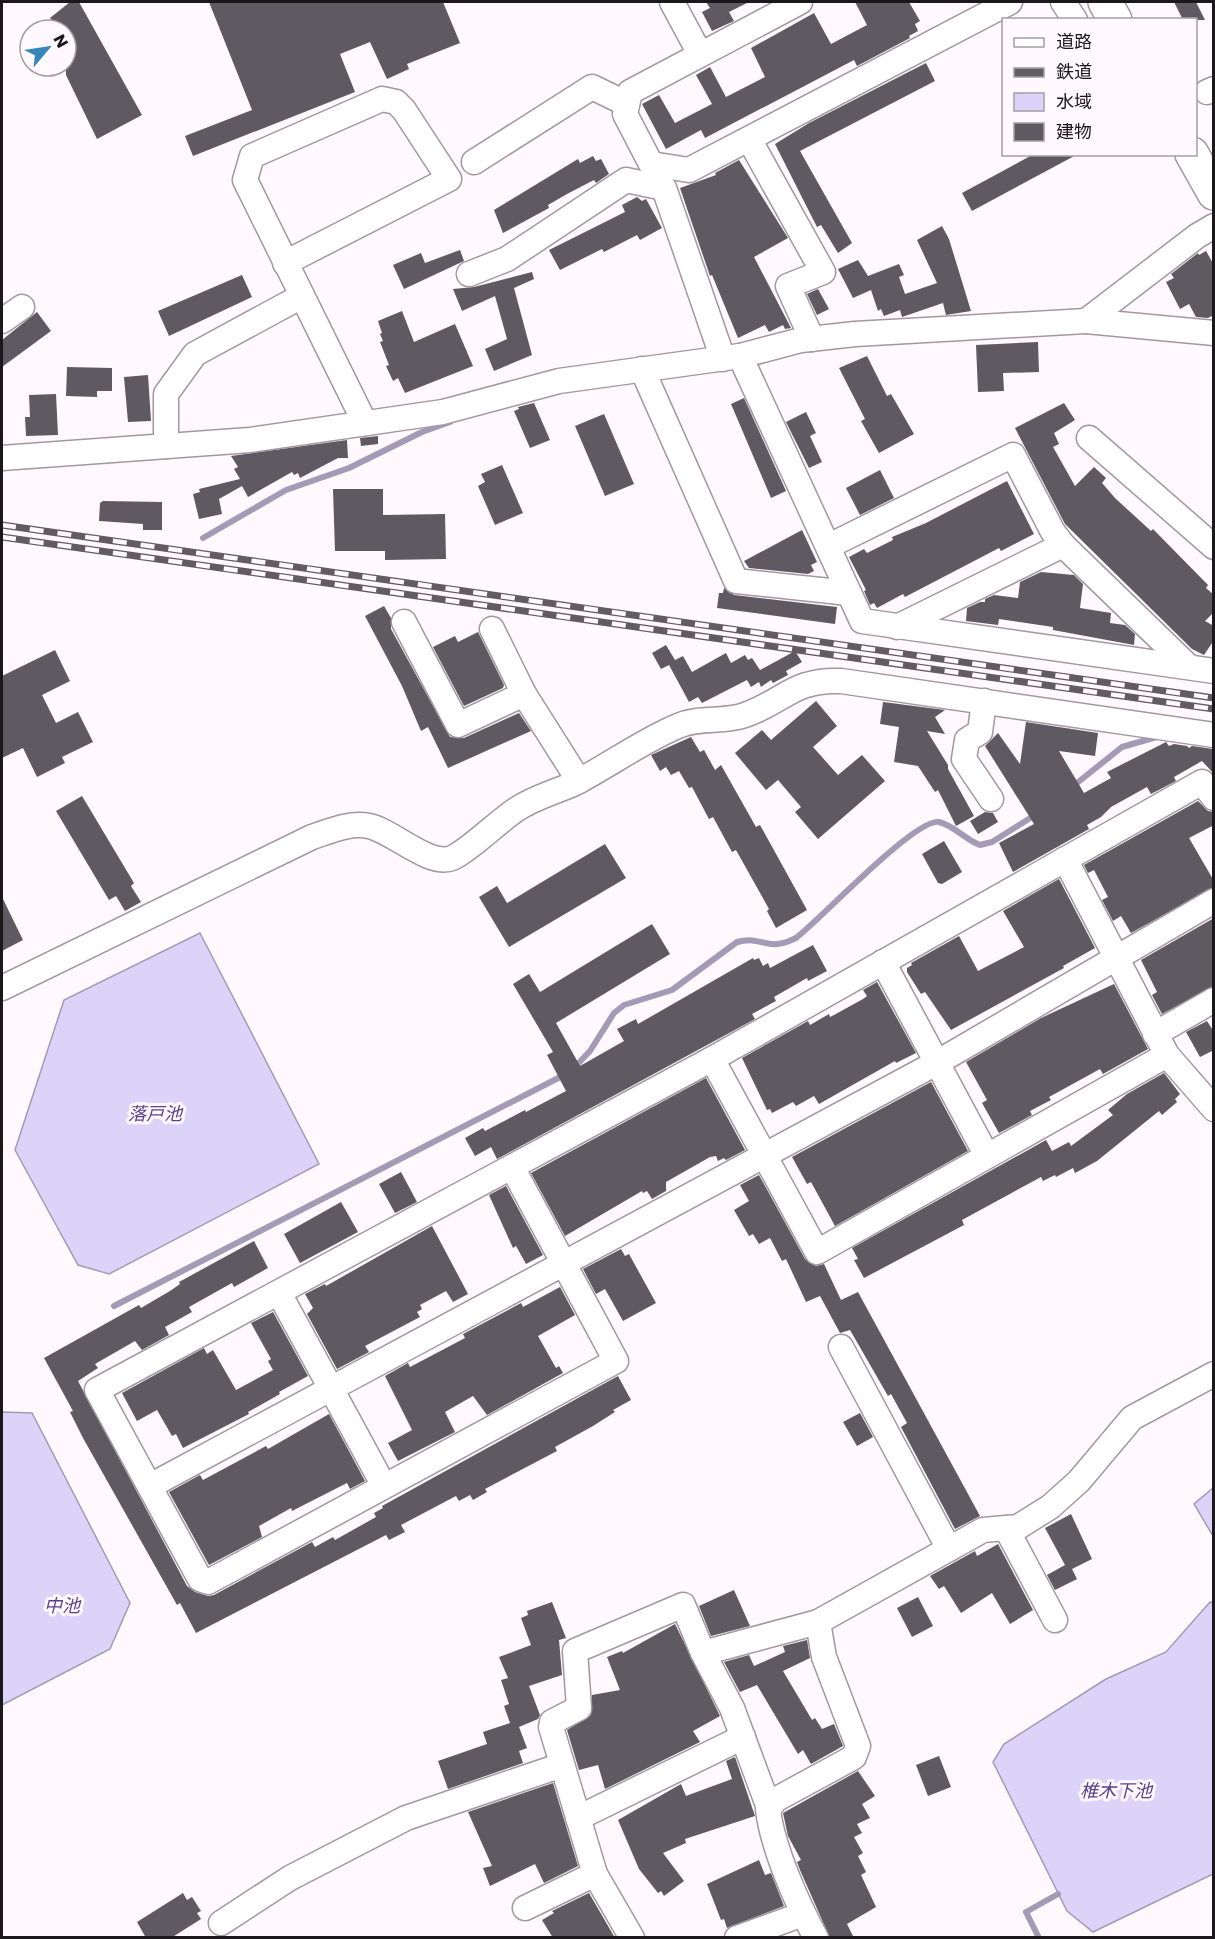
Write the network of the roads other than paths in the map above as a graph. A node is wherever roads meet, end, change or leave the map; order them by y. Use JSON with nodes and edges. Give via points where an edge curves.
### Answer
{"nodes":[{"id":1,"x":672,"y":2,"type":"edge"},
{"id":2,"x":800,"y":2,"type":"edge"},
{"id":3,"x":1010,"y":2,"type":"edge"},
{"id":4,"x":1063,"y":2,"type":"edge"},
{"id":5,"x":1105,"y":2,"type":"edge"},
{"id":6,"x":1074,"y":18,"type":"edge"},
{"id":7,"x":1114,"y":18,"type":"edge"},
{"id":8,"x":700,"y":54,"type":"junction"},
{"id":9,"x":627,"y":104,"type":"junction"},
{"id":10,"x":749,"y":139,"type":"junction"},
{"id":11,"x":1193,"y":156,"type":"edge"},
{"id":12,"x":474,"y":162,"type":"dead end"},
{"id":13,"x":656,"y":175,"type":"junction"},
{"id":14,"x":1214,"y":193,"type":"edge"},
{"id":15,"x":1214,"y":226,"type":"edge"},
{"id":16,"x":285,"y":263,"type":"junction"},
{"id":17,"x":469,"y":274,"type":"dead end"},
{"id":18,"x":302,"y":296,"type":"junction"},
{"id":19,"x":22,"y":307,"type":"dead end"},
{"id":20,"x":2,"y":321,"type":"edge"},
{"id":21,"x":1086,"y":321,"type":"junction"},
{"id":22,"x":1212,"y":337,"type":"edge"},
{"id":23,"x":812,"y":339,"type":"junction"},
{"id":24,"x":737,"y":360,"type":"junction"},
{"id":25,"x":645,"y":374,"type":"junction"},
{"id":26,"x":365,"y":423,"type":"junction"},
{"id":27,"x":1089,"y":438,"type":"dead end"},
{"id":28,"x":166,"y":446,"type":"junction"},
{"id":29,"x":2,"y":458,"type":"edge"},
{"id":30,"x":1063,"y":545,"type":"junction"},
{"id":31,"x":829,"y":546,"type":"junction"},
{"id":32,"x":1214,"y":547,"type":"edge"},
{"id":33,"x":849,"y":593,"type":"junction"},
{"id":34,"x":404,"y":622,"type":"dead end"},
{"id":35,"x":897,"y":627,"type":"junction"},
{"id":36,"x":492,"y":629,"type":"dead end"},
{"id":37,"x":1188,"y":666,"type":"junction"},
{"id":38,"x":1214,"y":671,"type":"edge"},
{"id":39,"x":524,"y":694,"type":"junction"},
{"id":40,"x":984,"y":702,"type":"junction"},
{"id":41,"x":1214,"y":735,"type":"edge"},
{"id":42,"x":579,"y":781,"type":"junction"},
{"id":43,"x":991,"y":798,"type":"dead end"},
{"id":44,"x":1214,"y":798,"type":"edge"},
{"id":45,"x":1065,"y":859,"type":"junction"},
{"id":46,"x":1214,"y":901,"type":"edge"},
{"id":47,"x":1118,"y":958,"type":"junction"},
{"id":48,"x":883,"y":962,"type":"junction"},
{"id":49,"x":2,"y":988,"type":"edge"},
{"id":50,"x":1214,"y":1000,"type":"edge"},
{"id":51,"x":1161,"y":1044,"type":"junction"},
{"id":52,"x":712,"y":1059,"type":"junction"},
{"id":53,"x":938,"y":1062,"type":"junction"},
{"id":54,"x":1214,"y":1109,"type":"edge"},
{"id":55,"x":766,"y":1154,"type":"junction"},
{"id":56,"x":987,"y":1156,"type":"junction"},
{"id":57,"x":512,"y":1167,"type":"junction"},
{"id":58,"x":563,"y":1263,"type":"junction"},
{"id":59,"x":279,"y":1293,"type":"junction"},
{"id":60,"x":841,"y":1347,"type":"dead end"},
{"id":61,"x":1214,"y":1374,"type":"edge"},
{"id":62,"x":330,"y":1389,"type":"junction"},
{"id":63,"x":150,"y":1486,"type":"junction"},
{"id":64,"x":384,"y":1486,"type":"junction"},
{"id":65,"x":1006,"y":1528,"type":"junction"},
{"id":66,"x":949,"y":1549,"type":"junction"},
{"id":67,"x":1055,"y":1620,"type":"dead end"},
{"id":68,"x":818,"y":1622,"type":"junction"},
{"id":69,"x":703,"y":1653,"type":"junction"},
{"id":70,"x":743,"y":1737,"type":"junction"},
{"id":71,"x":562,"y":1766,"type":"junction"},
{"id":72,"x":769,"y":1808,"type":"junction"},
{"id":73,"x":578,"y":1818,"type":"junction"},
{"id":74,"x":595,"y":1874,"type":"junction"},
{"id":75,"x":525,"y":1908,"type":"dead end"},
{"id":76,"x":803,"y":1914,"type":"junction"},
{"id":77,"x":221,"y":1923,"type":"dead end"},
{"id":78,"x":632,"y":1938,"type":"edge"},
{"id":79,"x":737,"y":1938,"type":"edge"},
{"id":80,"x":816,"y":1938,"type":"edge"}],
"edges":[{"from":1,"to":8,"type":"street"},
{"from":2,"to":8,"type":"street"},
{"from":3,"to":10,"type":"street"},
{"from":4,"to":6,"type":"street"},
{"from":5,"to":7,"type":"highway"},
{"from":8,"to":9,"type":"street","via":[[630,92]]},
{"from":9,"to":12,"type":"street","via":[[592,87]]},
{"from":9,"to":13,"type":"street","via":[[625,114]]},
{"from":10,"to":13,"type":"street","via":[[689,170]]},
{"from":10,"to":23,"type":"street","via":[[823,272],[788,286]]},
{"from":11,"to":14,"type":"highway"},
{"from":13,"to":17,"type":"street","via":[[626,180],[507,258]]},
{"from":13,"to":24,"type":"street"},
{"from":15,"to":21,"type":"street"},
{"from":16,"to":16,"type":"street","via":[[244,180],[252,156],[382,99],[396,102],[449,179]]},
{"from":16,"to":18,"type":"street"},
{"from":18,"to":26,"type":"street"},
{"from":18,"to":28,"type":"street","via":[[195,354],[166,394]]},
{"from":19,"to":20,"type":"street"},
{"from":21,"to":22,"type":"street"},
{"from":21,"to":23,"type":"street"},
{"from":23,"to":24,"type":"street"},
{"from":24,"to":25,"type":"street"},
{"from":24,"to":31,"type":"street"},
{"from":25,"to":26,"type":"street","via":[[559,381],[443,412]]},
{"from":25,"to":33,"type":"street","via":[[736,581]]},
{"from":26,"to":28,"type":"street","via":[[250,440]]},
{"from":27,"to":32,"type":"street"},
{"from":28,"to":29,"type":"street"},
{"from":30,"to":31,"type":"street","via":[[1013,455]]},
{"from":30,"to":35,"type":"street"},
{"from":30,"to":37,"type":"street"},
{"from":31,"to":33,"type":"street"},
{"from":33,"to":35,"type":"street","via":[[862,621]]},
{"from":34,"to":39,"type":"street","via":[[458,725]]},
{"from":35,"to":37,"type":"street"},
{"from":36,"to":39,"type":"street"},
{"from":37,"to":38,"type":"street"},
{"from":39,"to":42,"type":"street"},
{"from":40,"to":41,"type":"street"},
{"from":40,"to":42,"type":"street","via":[[819,680],[744,716],[678,726]]},
{"from":40,"to":43,"type":"street","via":[[980,732],[967,740],[964,759]]},
{"from":42,"to":49,"type":"street","via":[[517,809],[452,858],[434,859],[368,825],[340,827]]},
{"from":44,"to":45,"type":"street","via":[[1202,782]]},
{"from":45,"to":47,"type":"street"},
{"from":45,"to":48,"type":"street"},
{"from":46,"to":47,"type":"street"},
{"from":47,"to":51,"type":"street"},
{"from":47,"to":53,"type":"street"},
{"from":48,"to":52,"type":"street"},
{"from":48,"to":53,"type":"street"},
{"from":50,"to":51,"type":"street"},
{"from":51,"to":54,"type":"street"},
{"from":51,"to":56,"type":"street"},
{"from":52,"to":55,"type":"street"},
{"from":52,"to":57,"type":"street"},
{"from":53,"to":55,"type":"street"},
{"from":53,"to":56,"type":"street"},
{"from":55,"to":56,"type":"street","via":[[817,1252]]},
{"from":55,"to":58,"type":"street"},
{"from":57,"to":58,"type":"street"},
{"from":57,"to":59,"type":"street"},
{"from":58,"to":62,"type":"street"},
{"from":58,"to":64,"type":"street","via":[[616,1361]]},
{"from":59,"to":62,"type":"street"},
{"from":59,"to":63,"type":"street","via":[[97,1390]]},
{"from":60,"to":66,"type":"street"},
{"from":61,"to":65,"type":"street","via":[[1132,1419],[1079,1481],[1050,1507],[1018,1527]]},
{"from":62,"to":63,"type":"street"},
{"from":62,"to":64,"type":"street"},
{"from":63,"to":64,"type":"street","via":[[200,1579],[208,1582]]},
{"from":65,"to":66,"type":"street","via":[[983,1530]]},
{"from":65,"to":67,"type":"street"},
{"from":66,"to":68,"type":"street"},
{"from":68,"to":69,"type":"street"},
{"from":68,"to":72,"type":"street","via":[[824,1657],[858,1746],[854,1756],[776,1800]]},
{"from":69,"to":70,"type":"street"},
{"from":69,"to":71,"type":"street","via":[[683,1605],[575,1651],[579,1708],[552,1722],[551,1727]]},
{"from":70,"to":72,"type":"street"},
{"from":70,"to":73,"type":"street"},
{"from":71,"to":73,"type":"street"},
{"from":71,"to":77,"type":"street","via":[[406,1818],[290,1878]]},
{"from":72,"to":76,"type":"street","via":[[770,1827]]},
{"from":73,"to":74,"type":"street"},
{"from":74,"to":75,"type":"street"},
{"from":74,"to":78,"type":"street"},
{"from":76,"to":79,"type":"street"},
{"from":76,"to":80,"type":"street"}]}
